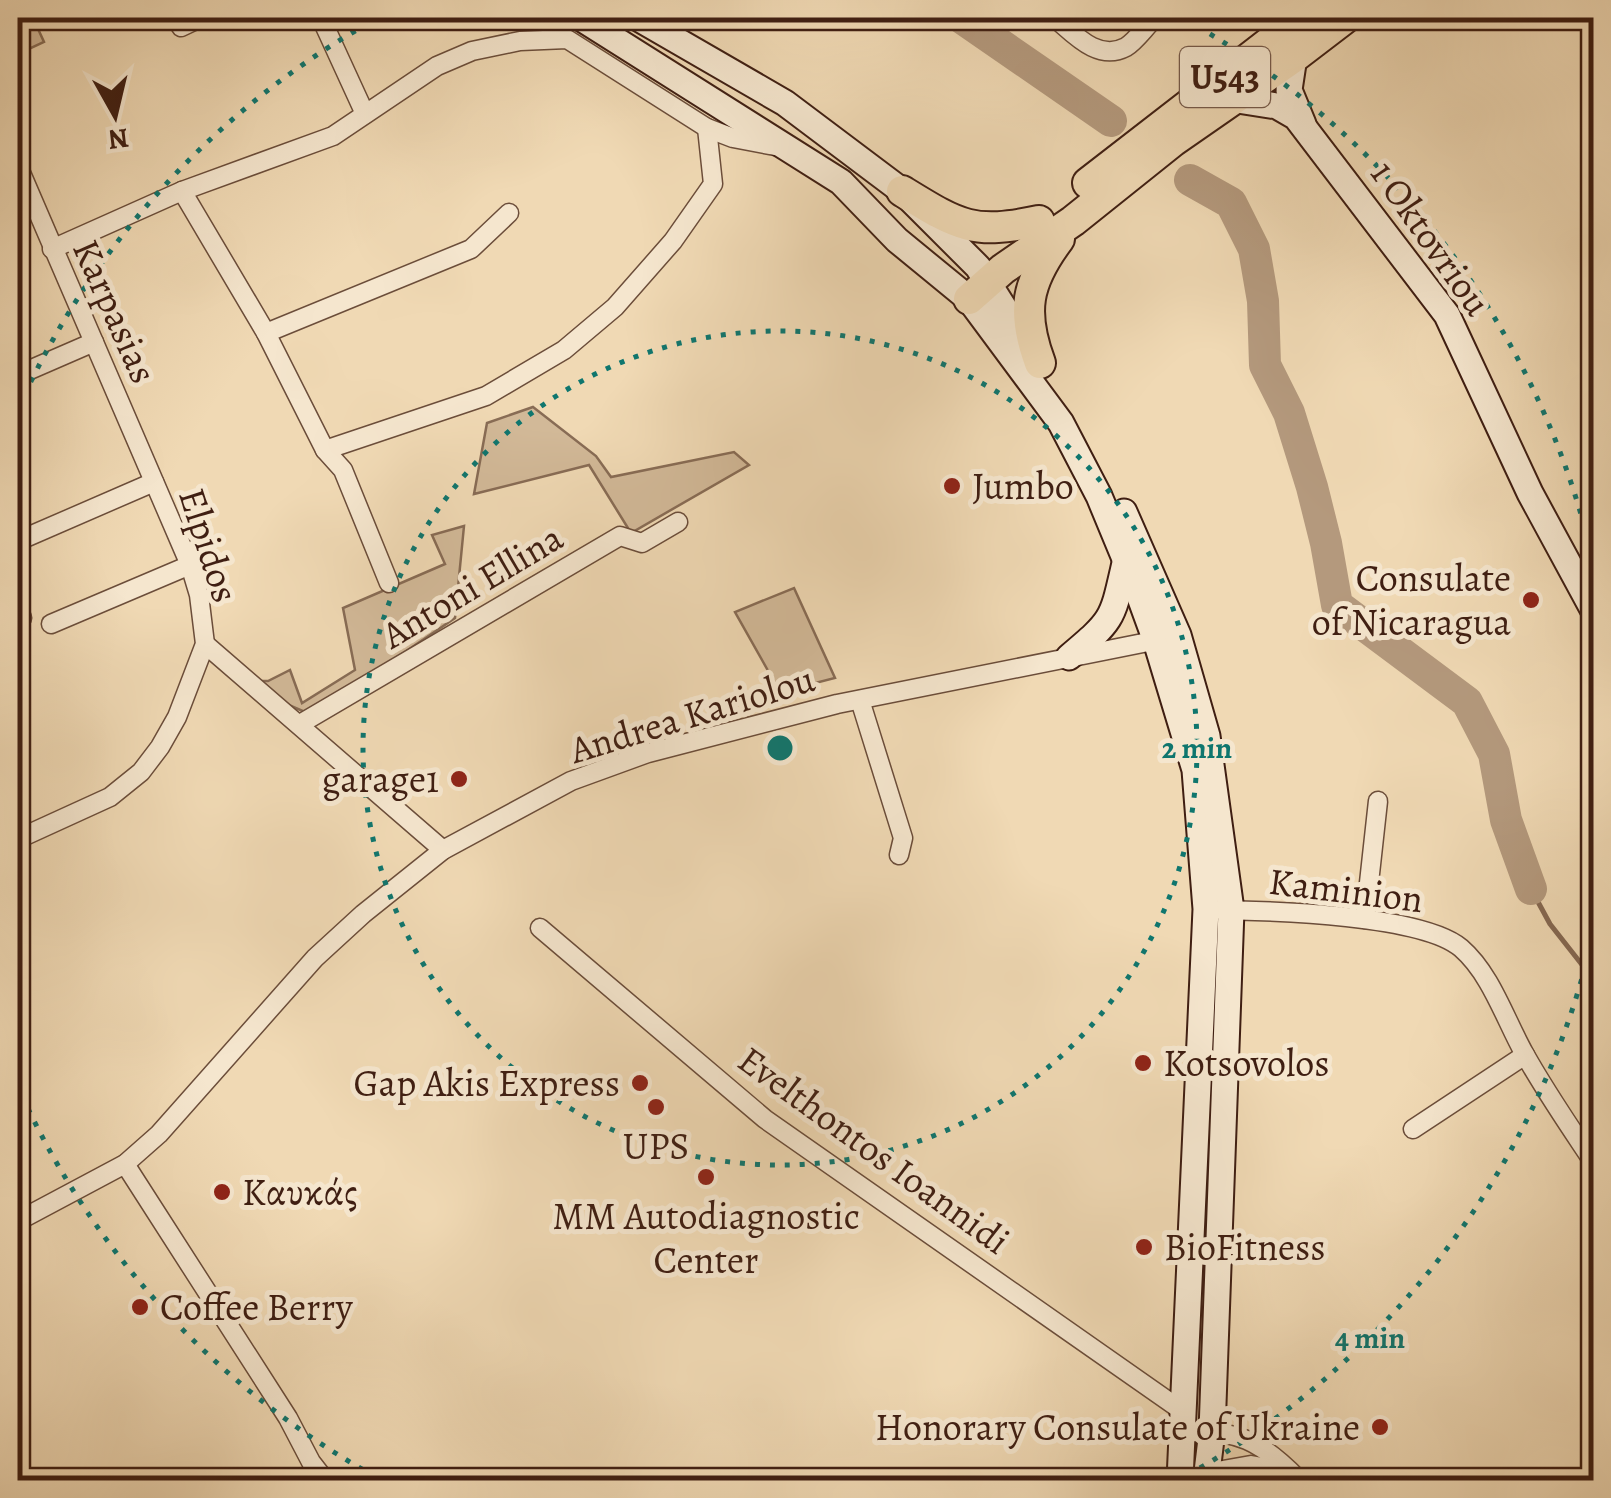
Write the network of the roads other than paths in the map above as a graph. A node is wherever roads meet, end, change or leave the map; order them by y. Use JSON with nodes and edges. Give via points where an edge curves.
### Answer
{"nodes":[{"id":1,"x":200,"y":18,"type":"edge"},
{"id":2,"x":321,"y":18,"type":"edge"},
{"id":3,"x":581,"y":18,"type":"edge"},
{"id":4,"x":638,"y":18,"type":"edge"},
{"id":5,"x":1055,"y":18,"type":"edge"},
{"id":6,"x":1155,"y":18,"type":"edge"},
{"id":7,"x":1300,"y":18,"type":"edge"},
{"id":8,"x":1345,"y":18,"type":"edge"},
{"id":9,"x":181,"y":27,"type":"dead end"},
{"id":10,"x":1294,"y":57,"type":"junction"},
{"id":11,"x":1231,"y":99,"type":"junction"},
{"id":12,"x":365,"y":114,"type":"junction"},
{"id":13,"x":707,"y":128,"type":"junction"},
{"id":14,"x":1305,"y":129,"type":"junction"},
{"id":15,"x":1150,"y":147,"type":"junction"},
{"id":16,"x":791,"y":149,"type":"junction"},
{"id":17,"x":18,"y":166,"type":"edge"},
{"id":18,"x":182,"y":191,"type":"junction"},
{"id":19,"x":902,"y":191,"type":"junction"},
{"id":20,"x":510,"y":213,"type":"dead end"},
{"id":21,"x":1039,"y":221,"type":"junction"},
{"id":22,"x":1073,"y":221,"type":"junction"},
{"id":23,"x":52,"y":249,"type":"junction"},
{"id":24,"x":973,"y":284,"type":"junction"},
{"id":25,"x":266,"y":333,"type":"junction"},
{"id":26,"x":94,"y":342,"type":"junction"},
{"id":27,"x":1040,"y":364,"type":"junction"},
{"id":28,"x":18,"y":376,"type":"edge"},
{"id":29,"x":325,"y":450,"type":"junction"},
{"id":30,"x":154,"y":482,"type":"junction"},
{"id":31,"x":678,"y":522,"type":"dead end"},
{"id":32,"x":18,"y":541,"type":"edge"},
{"id":33,"x":1126,"y":560,"type":"junction"},
{"id":34,"x":190,"y":565,"type":"junction"},
{"id":35,"x":389,"y":583,"type":"dead end"},
{"id":36,"x":1594,"y":611,"type":"edge"},
{"id":37,"x":51,"y":624,"type":"dead end"},
{"id":38,"x":1167,"y":638,"type":"junction"},
{"id":39,"x":205,"y":644,"type":"junction"},
{"id":40,"x":1069,"y":657,"type":"junction"},
{"id":41,"x":860,"y":700,"type":"junction"},
{"id":42,"x":300,"y":724,"type":"junction"},
{"id":43,"x":1378,"y":801,"type":"dead end"},
{"id":44,"x":18,"y":839,"type":"edge"},
{"id":45,"x":443,"y":850,"type":"junction"},
{"id":46,"x":899,"y":855,"type":"dead end"},
{"id":47,"x":1219,"y":909,"type":"junction"},
{"id":48,"x":1365,"y":919,"type":"junction"},
{"id":49,"x":540,"y":928,"type":"dead end"},
{"id":50,"x":1525,"y":1055,"type":"junction"},
{"id":51,"x":1413,"y":1130,"type":"dead end"},
{"id":52,"x":1594,"y":1163,"type":"edge"},
{"id":53,"x":125,"y":1164,"type":"junction"},
{"id":54,"x":18,"y":1221,"type":"edge"},
{"id":55,"x":1181,"y":1422,"type":"junction"},
{"id":56,"x":1212,"y":1430,"type":"junction"},
{"id":57,"x":1206,"y":1476,"type":"edge"},
{"id":58,"x":1294,"y":1476,"type":"edge"},
{"id":59,"x":326,"y":1480,"type":"edge"},
{"id":60,"x":1180,"y":1480,"type":"edge"}],
"edges":[{"from":1,"to":9,"type":"street"},
{"from":2,"to":12,"type":"street"},
{"from":3,"to":16,"type":"main road"},
{"from":4,"to":19,"type":"main road","via":[[785,103]]},
{"from":5,"to":6,"type":"street","via":[[1090,48],[1110,50],[1125,47]]},
{"from":7,"to":15,"type":"main road","number":"U543"},
{"from":8,"to":10,"type":"main road","number":"U543"},
{"from":10,"to":11,"type":"main road","number":"U543"},
{"from":10,"to":14,"type":"main road","name":"1 Oktovriou","via":[[1289,90]]},
{"from":11,"to":14,"type":"main road","name":"1 Oktovriou","via":[[1277,106]]},
{"from":11,"to":15,"type":"main road","number":"U543"},
{"from":12,"to":13,"type":"street","via":[[472,51],[567,39]]},
{"from":12,"to":18,"type":"street","via":[[333,136]]},
{"from":13,"to":16,"type":"street"},
{"from":13,"to":29,"type":"street","via":[[713,184],[627,294],[564,350],[486,396]]},
{"from":14,"to":36,"type":"main road","name":"1 Oktovriou","via":[[1447,315]]},
{"from":15,"to":21,"type":"main road","number":"U543"},
{"from":15,"to":22,"type":"main road","number":"U543"},
{"from":16,"to":24,"type":"main road","via":[[841,182],[898,240]]},
{"from":17,"to":23,"type":"street","name":"Karpasias"},
{"from":18,"to":23,"type":"street"},
{"from":18,"to":25,"type":"street"},
{"from":19,"to":21,"type":"main road","via":[[974,228]]},
{"from":19,"to":24,"type":"main road"},
{"from":20,"to":25,"type":"street","via":[[471,249]]},
{"from":21,"to":24,"type":"main road","number":"U543"},
{"from":22,"to":24,"type":"main road","number":"U543"},
{"from":22,"to":27,"type":"main road","via":[[1038,268],[1031,291],[1027,318]]},
{"from":23,"to":26,"type":"street","name":"Karpasias"},
{"from":24,"to":27,"type":"main road"},
{"from":24,"to":33,"type":"main road","via":[[1061,423]]},
{"from":25,"to":29,"type":"street"},
{"from":26,"to":28,"type":"street"},
{"from":26,"to":30,"type":"street","name":"Karpasias"},
{"from":27,"to":38,"type":"main road","via":[[1112,487]]},
{"from":29,"to":35,"type":"street","via":[[342,470]]},
{"from":30,"to":32,"type":"street"},
{"from":30,"to":34,"type":"street","name":"Elpidos"},
{"from":31,"to":42,"type":"street","name":"Antoni Ellina","via":[[642,543],[620,536]]},
{"from":33,"to":38,"type":"main road"},
{"from":33,"to":40,"type":"main road","via":[[1109,622]]},
{"from":34,"to":37,"type":"street"},
{"from":34,"to":39,"type":"street","name":"Elpidos"},
{"from":38,"to":40,"type":"street","name":"Andrea Kariolou"},
{"from":38,"to":47,"type":"main road","via":[[1207,736]]},
{"from":39,"to":42,"type":"street"},
{"from":39,"to":44,"type":"street","name":"Elpidos","via":[[178,717],[140,772],[110,797]]},
{"from":40,"to":41,"type":"street","name":"Andrea Kariolou"},
{"from":41,"to":45,"type":"street","name":"Andrea Kariolou","via":[[648,753],[571,782]]},
{"from":41,"to":46,"type":"street","via":[[902,838]]},
{"from":42,"to":45,"type":"street"},
{"from":43,"to":48,"type":"street"},
{"from":45,"to":53,"type":"street","name":"Andrea Kariolou","via":[[315,958],[160,1134]]},
{"from":47,"to":48,"type":"street","name":"Kaminion"},
{"from":47,"to":55,"type":"main road"},
{"from":47,"to":56,"type":"main road"},
{"from":48,"to":50,"type":"street","name":"Kaminion","via":[[1431,930],[1460,948],[1481,972]]},
{"from":49,"to":55,"type":"street","name":"Evelthontos Ioannidi","via":[[765,1119],[1097,1348]]},
{"from":50,"to":51,"type":"street"},
{"from":50,"to":52,"type":"street","name":"Kaminion"},
{"from":53,"to":54,"type":"street","name":"Andrea Kariolou"},
{"from":53,"to":59,"type":"street"},
{"from":55,"to":56,"type":"street"},
{"from":55,"to":60,"type":"main road"},
{"from":56,"to":57,"type":"main road"},
{"from":56,"to":58,"type":"street","via":[[1252,1441]]},
{"from":57,"to":58,"type":"street","via":[[1251,1465]]}]}
